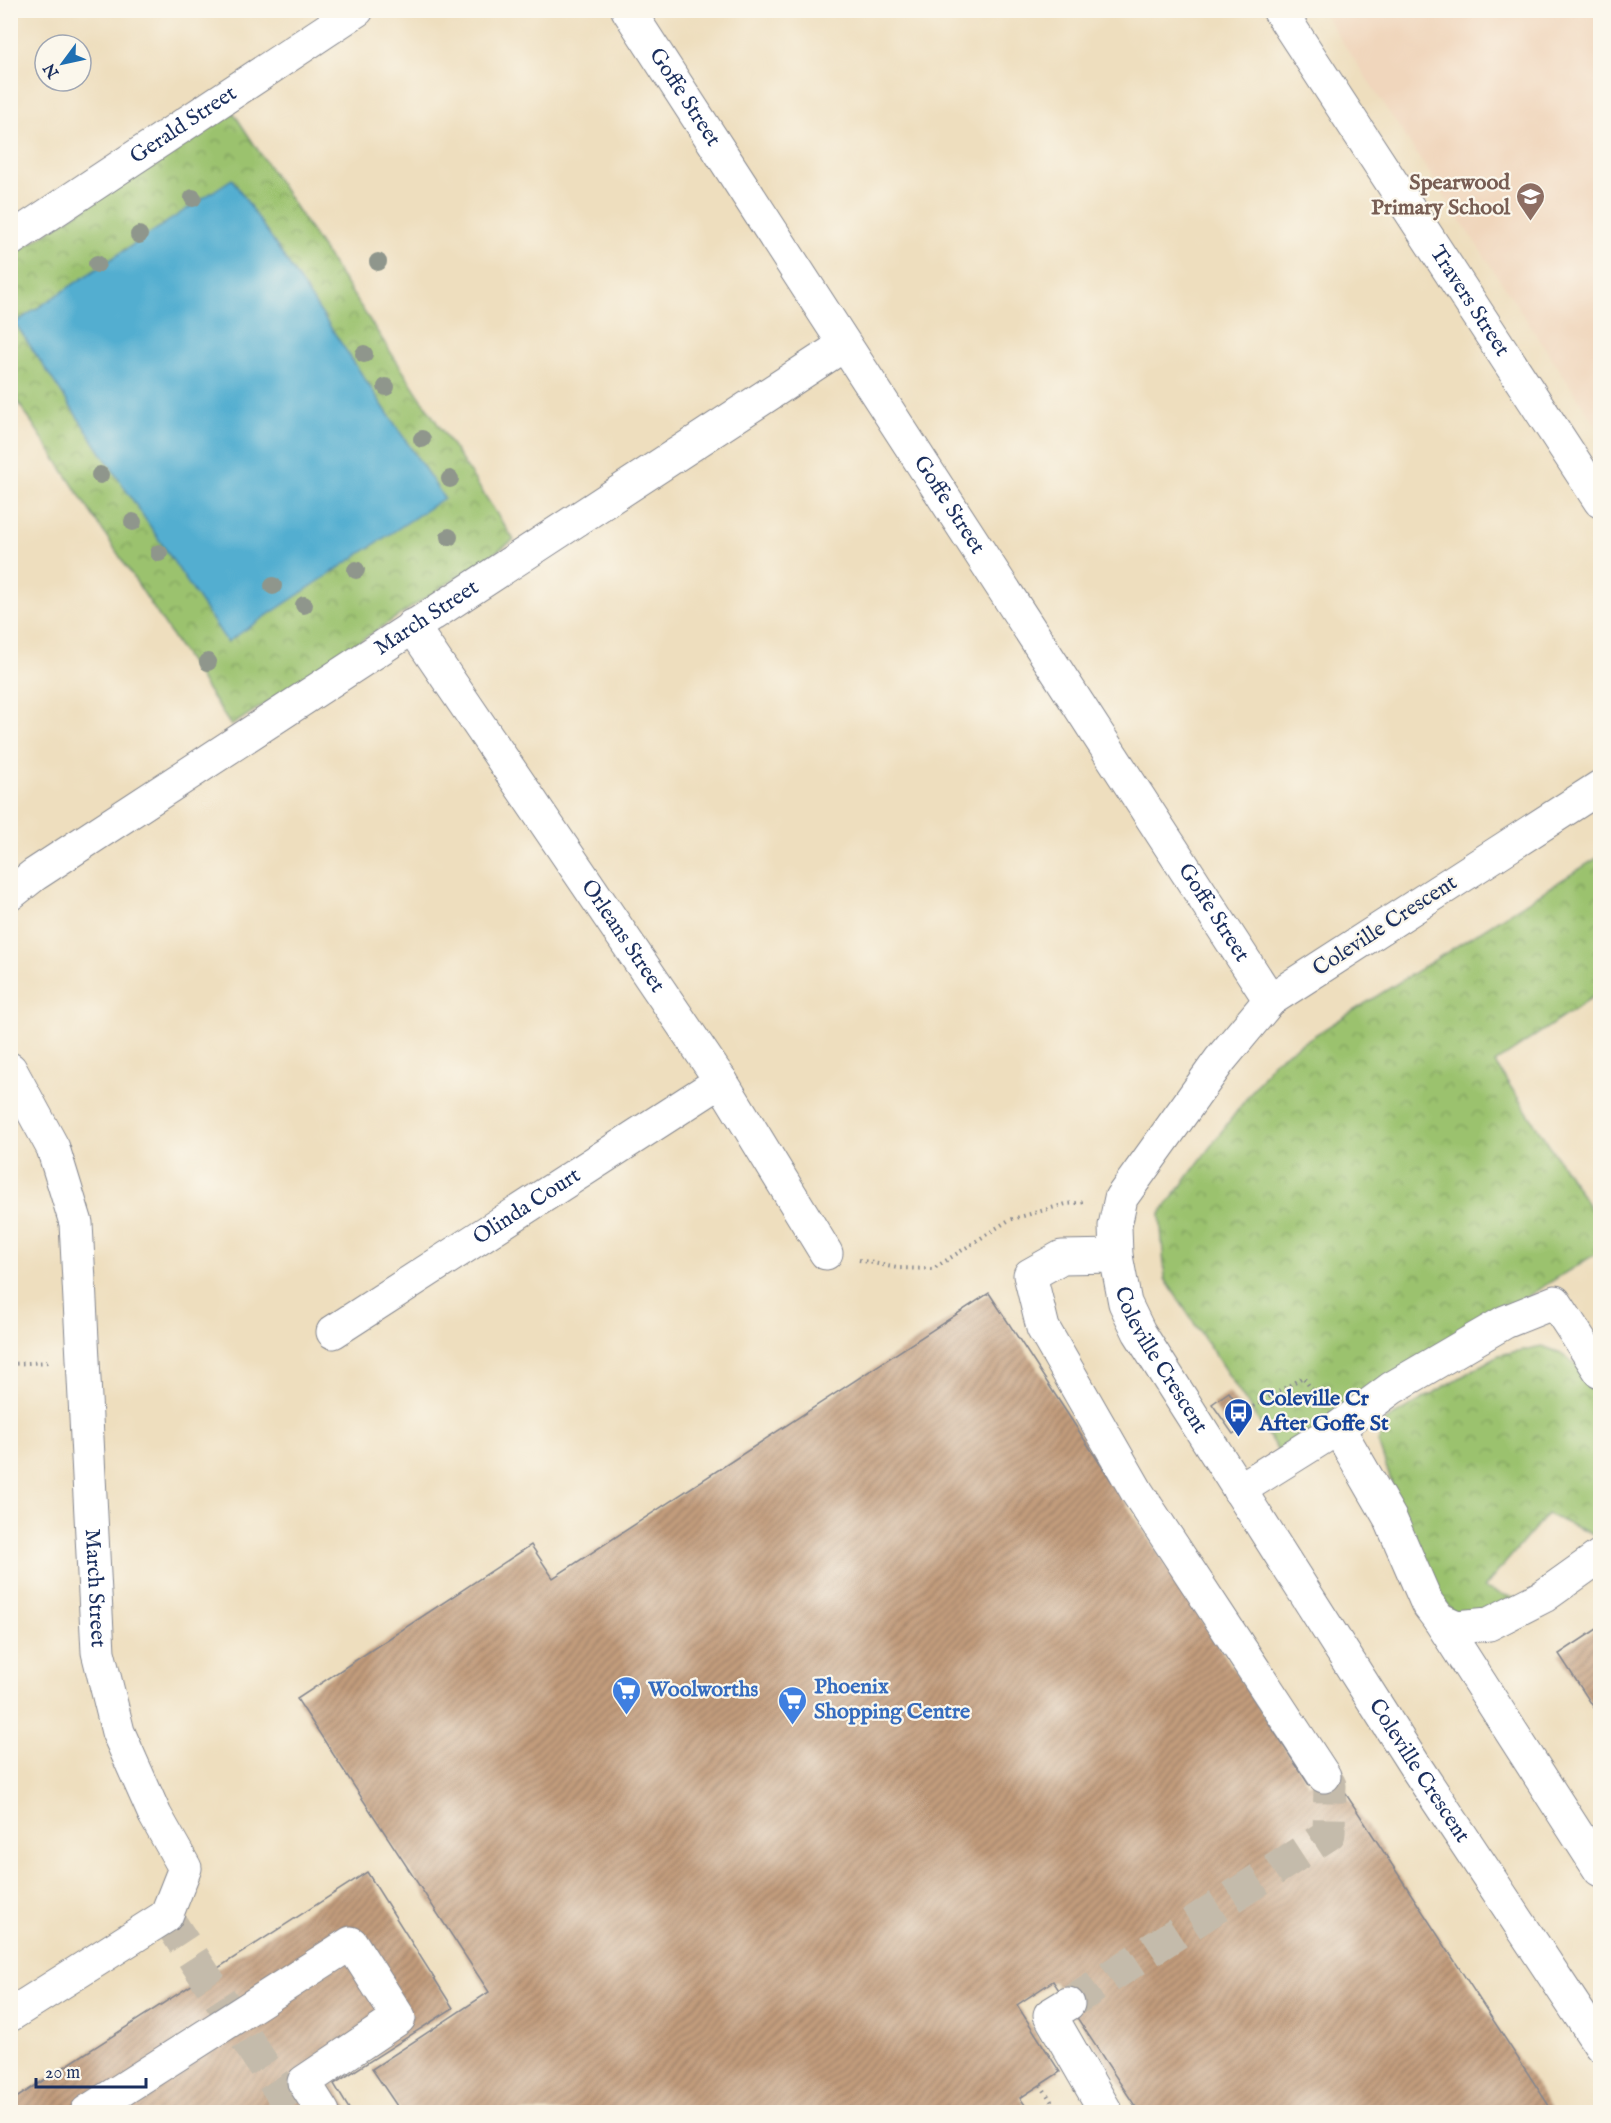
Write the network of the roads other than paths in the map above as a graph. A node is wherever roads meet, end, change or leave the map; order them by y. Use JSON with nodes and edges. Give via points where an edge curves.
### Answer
{"nodes":[{"id":1,"x":357,"y":10,"type":"edge"},
{"id":2,"x":628,"y":10,"type":"edge"},
{"id":3,"x":1279,"y":10,"type":"edge"},
{"id":4,"x":10,"y":240,"type":"edge"},
{"id":5,"x":844,"y":345,"type":"junction"},
{"id":6,"x":1600,"y":501,"type":"edge"},
{"id":7,"x":412,"y":626,"type":"junction"},
{"id":8,"x":1600,"y":787,"type":"edge"},
{"id":9,"x":10,"y":894,"type":"edge"},
{"id":10,"x":1270,"y":1000,"type":"junction"},
{"id":11,"x":10,"y":1069,"type":"edge"},
{"id":12,"x":721,"y":1082,"type":"junction"},
{"id":13,"x":826,"y":1253,"type":"road end"},
{"id":14,"x":1116,"y":1256,"type":"junction"},
{"id":15,"x":333,"y":1332,"type":"dead end"},
{"id":16,"x":1600,"y":1371,"type":"edge"},
{"id":17,"x":1338,"y":1428,"type":"junction"},
{"id":18,"x":1239,"y":1490,"type":"junction"},
{"id":19,"x":1600,"y":1556,"type":"edge"},
{"id":20,"x":1439,"y":1619,"type":"junction"},
{"id":21,"x":1324,"y":1776,"type":"tunnel mouth"},
{"id":22,"x":1600,"y":1870,"type":"edge"},
{"id":23,"x":1068,"y":2004,"type":"tunnel mouth"},
{"id":24,"x":10,"y":2015,"type":"edge"},
{"id":25,"x":1600,"y":2045,"type":"edge"},
{"id":26,"x":87,"y":2112,"type":"edge"},
{"id":27,"x":324,"y":2112,"type":"edge"},
{"id":28,"x":1106,"y":2112,"type":"edge"}],
"edges":[{"from":1,"to":4,"type":"street","name":"Gerald Street"},
{"from":2,"to":5,"type":"street","name":"Goffe Street"},
{"from":3,"to":6,"type":"street","name":"Travers Street"},
{"from":5,"to":7,"type":"street","name":"March Street"},
{"from":5,"to":10,"type":"street","name":"Goffe Street"},
{"from":7,"to":9,"type":"street","name":"March Street","via":[[33,875]]},
{"from":7,"to":12,"type":"street","name":"Orleans Street"},
{"from":8,"to":10,"type":"street","name":"Coleville Crescent"},
{"from":10,"to":14,"type":"street","name":"Coleville Crescent","via":[[1220,1060],[1121,1198],[1115,1226]]},
{"from":11,"to":24,"type":"street","name":"March Street","via":[[53,1148],[76,1223],[98,1652],[118,1732],[184,1868],[166,1916]]},
{"from":12,"to":13,"type":"street","name":"Orleans Street"},
{"from":12,"to":15,"type":"street","name":"Olinda Court"},
{"from":14,"to":18,"type":"street","name":"Coleville Crescent","via":[[1125,1303],[1139,1332]]},
{"from":14,"to":21,"type":"street","via":[[1062,1257],[1030,1275],[1043,1328],[1137,1492]]},
{"from":16,"to":17,"type":"street","via":[[1555,1302],[1505,1322],[1392,1388]]},
{"from":17,"to":18,"type":"street"},
{"from":17,"to":20,"type":"street","via":[[1390,1518],[1427,1603]]},
{"from":18,"to":25,"type":"street","name":"Coleville Crescent"},
{"from":19,"to":20,"type":"street","via":[[1544,1596],[1489,1624],[1457,1627]]},
{"from":20,"to":22,"type":"street"},
{"from":23,"to":28,"type":"street","via":[[1050,2015]]},
{"from":26,"to":27,"type":"street","via":[[351,1943],[399,2018],[304,2082]]}]}
